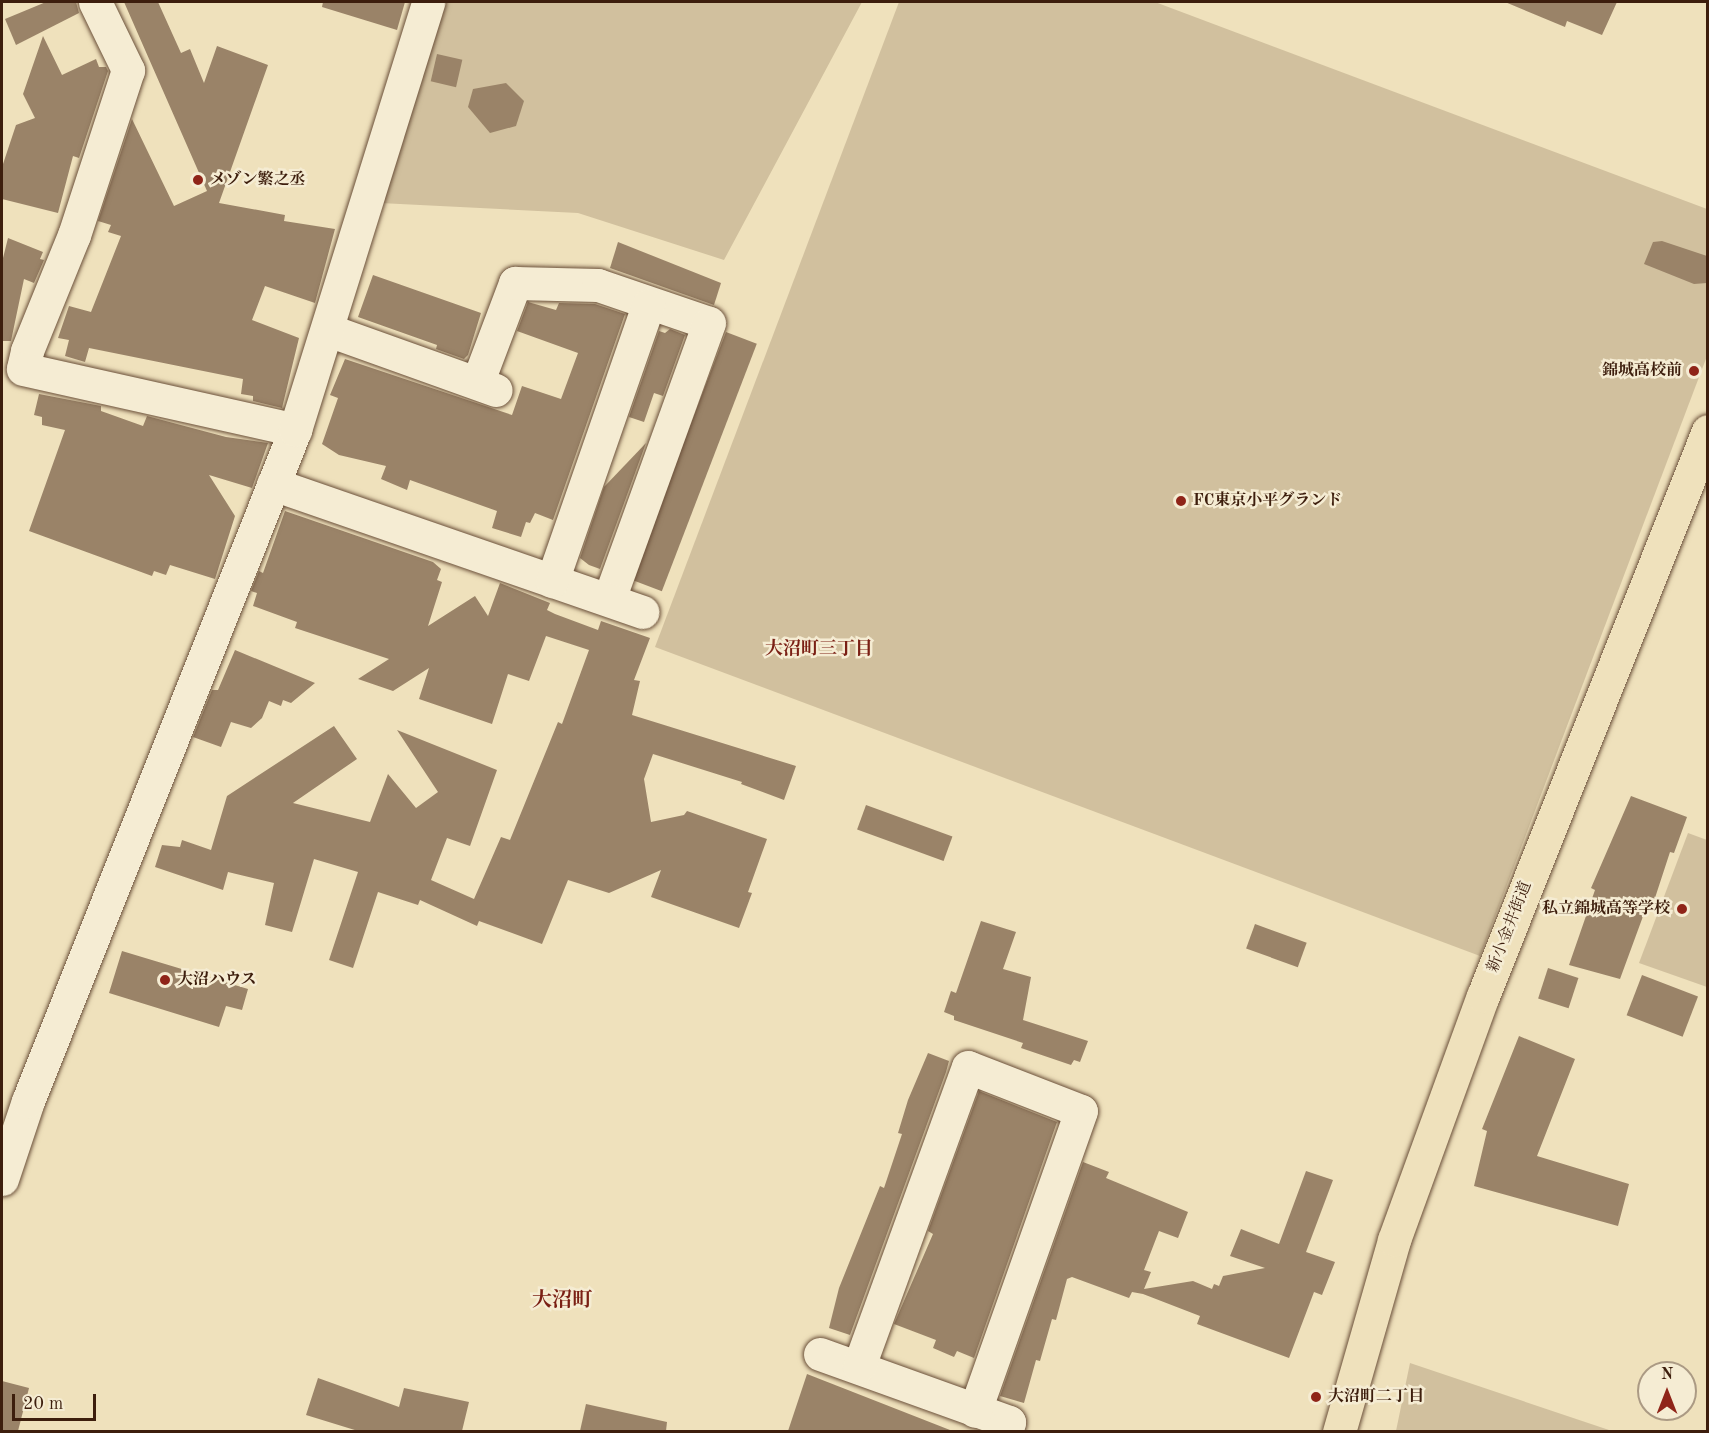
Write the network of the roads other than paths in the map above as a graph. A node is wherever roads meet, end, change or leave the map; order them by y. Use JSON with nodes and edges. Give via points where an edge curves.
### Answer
{"nodes":[{"id":1,"x":95,"y":2,"type":"edge"},
{"id":2,"x":428,"y":2,"type":"edge"},
{"id":3,"x":648,"y":305,"type":"junction"},
{"id":4,"x":328,"y":330,"type":"junction"},
{"id":5,"x":295,"y":430,"type":"junction"},
{"id":6,"x":1707,"y":431,"type":"edge"},
{"id":7,"x":273,"y":484,"type":"junction"},
{"id":8,"x":552,"y":581,"type":"junction"},
{"id":9,"x":609,"y":600,"type":"junction"},
{"id":10,"x":642,"y":612,"type":"dead end"},
{"id":11,"x":2,"y":1179,"type":"edge"},
{"id":12,"x":820,"y":1354,"type":"dead end"},
{"id":13,"x":859,"y":1366,"type":"junction"},
{"id":14,"x":975,"y":1411,"type":"junction"},
{"id":15,"x":1006,"y":1431,"type":"edge"},
{"id":16,"x":1339,"y":1431,"type":"edge"}],
"edges":[{"from":1,"to":5,"type":"street","via":[[128,70],[74,235],[23,369]]},
{"from":2,"to":4,"type":"street"},
{"from":3,"to":4,"type":"street","via":[[598,285],[514,283],[487,385]]},
{"from":3,"to":8,"type":"street"},
{"from":3,"to":9,"type":"street","via":[[709,323]]},
{"from":4,"to":5,"type":"street"},
{"from":5,"to":7,"type":"street"},
{"from":6,"to":16,"type":"main road","name":"新小金井街道","via":[[1484,996],[1394,1240]]},
{"from":7,"to":8,"type":"street"},
{"from":7,"to":11,"type":"street","via":[[28,1101]]},
{"from":8,"to":9,"type":"street"},
{"from":9,"to":10,"type":"street"},
{"from":12,"to":13,"type":"street"},
{"from":13,"to":14,"type":"street"},
{"from":13,"to":14,"type":"street","via":[[968,1067],[1081,1111]]},
{"from":14,"to":15,"type":"street","via":[[1009,1422]]}]}
